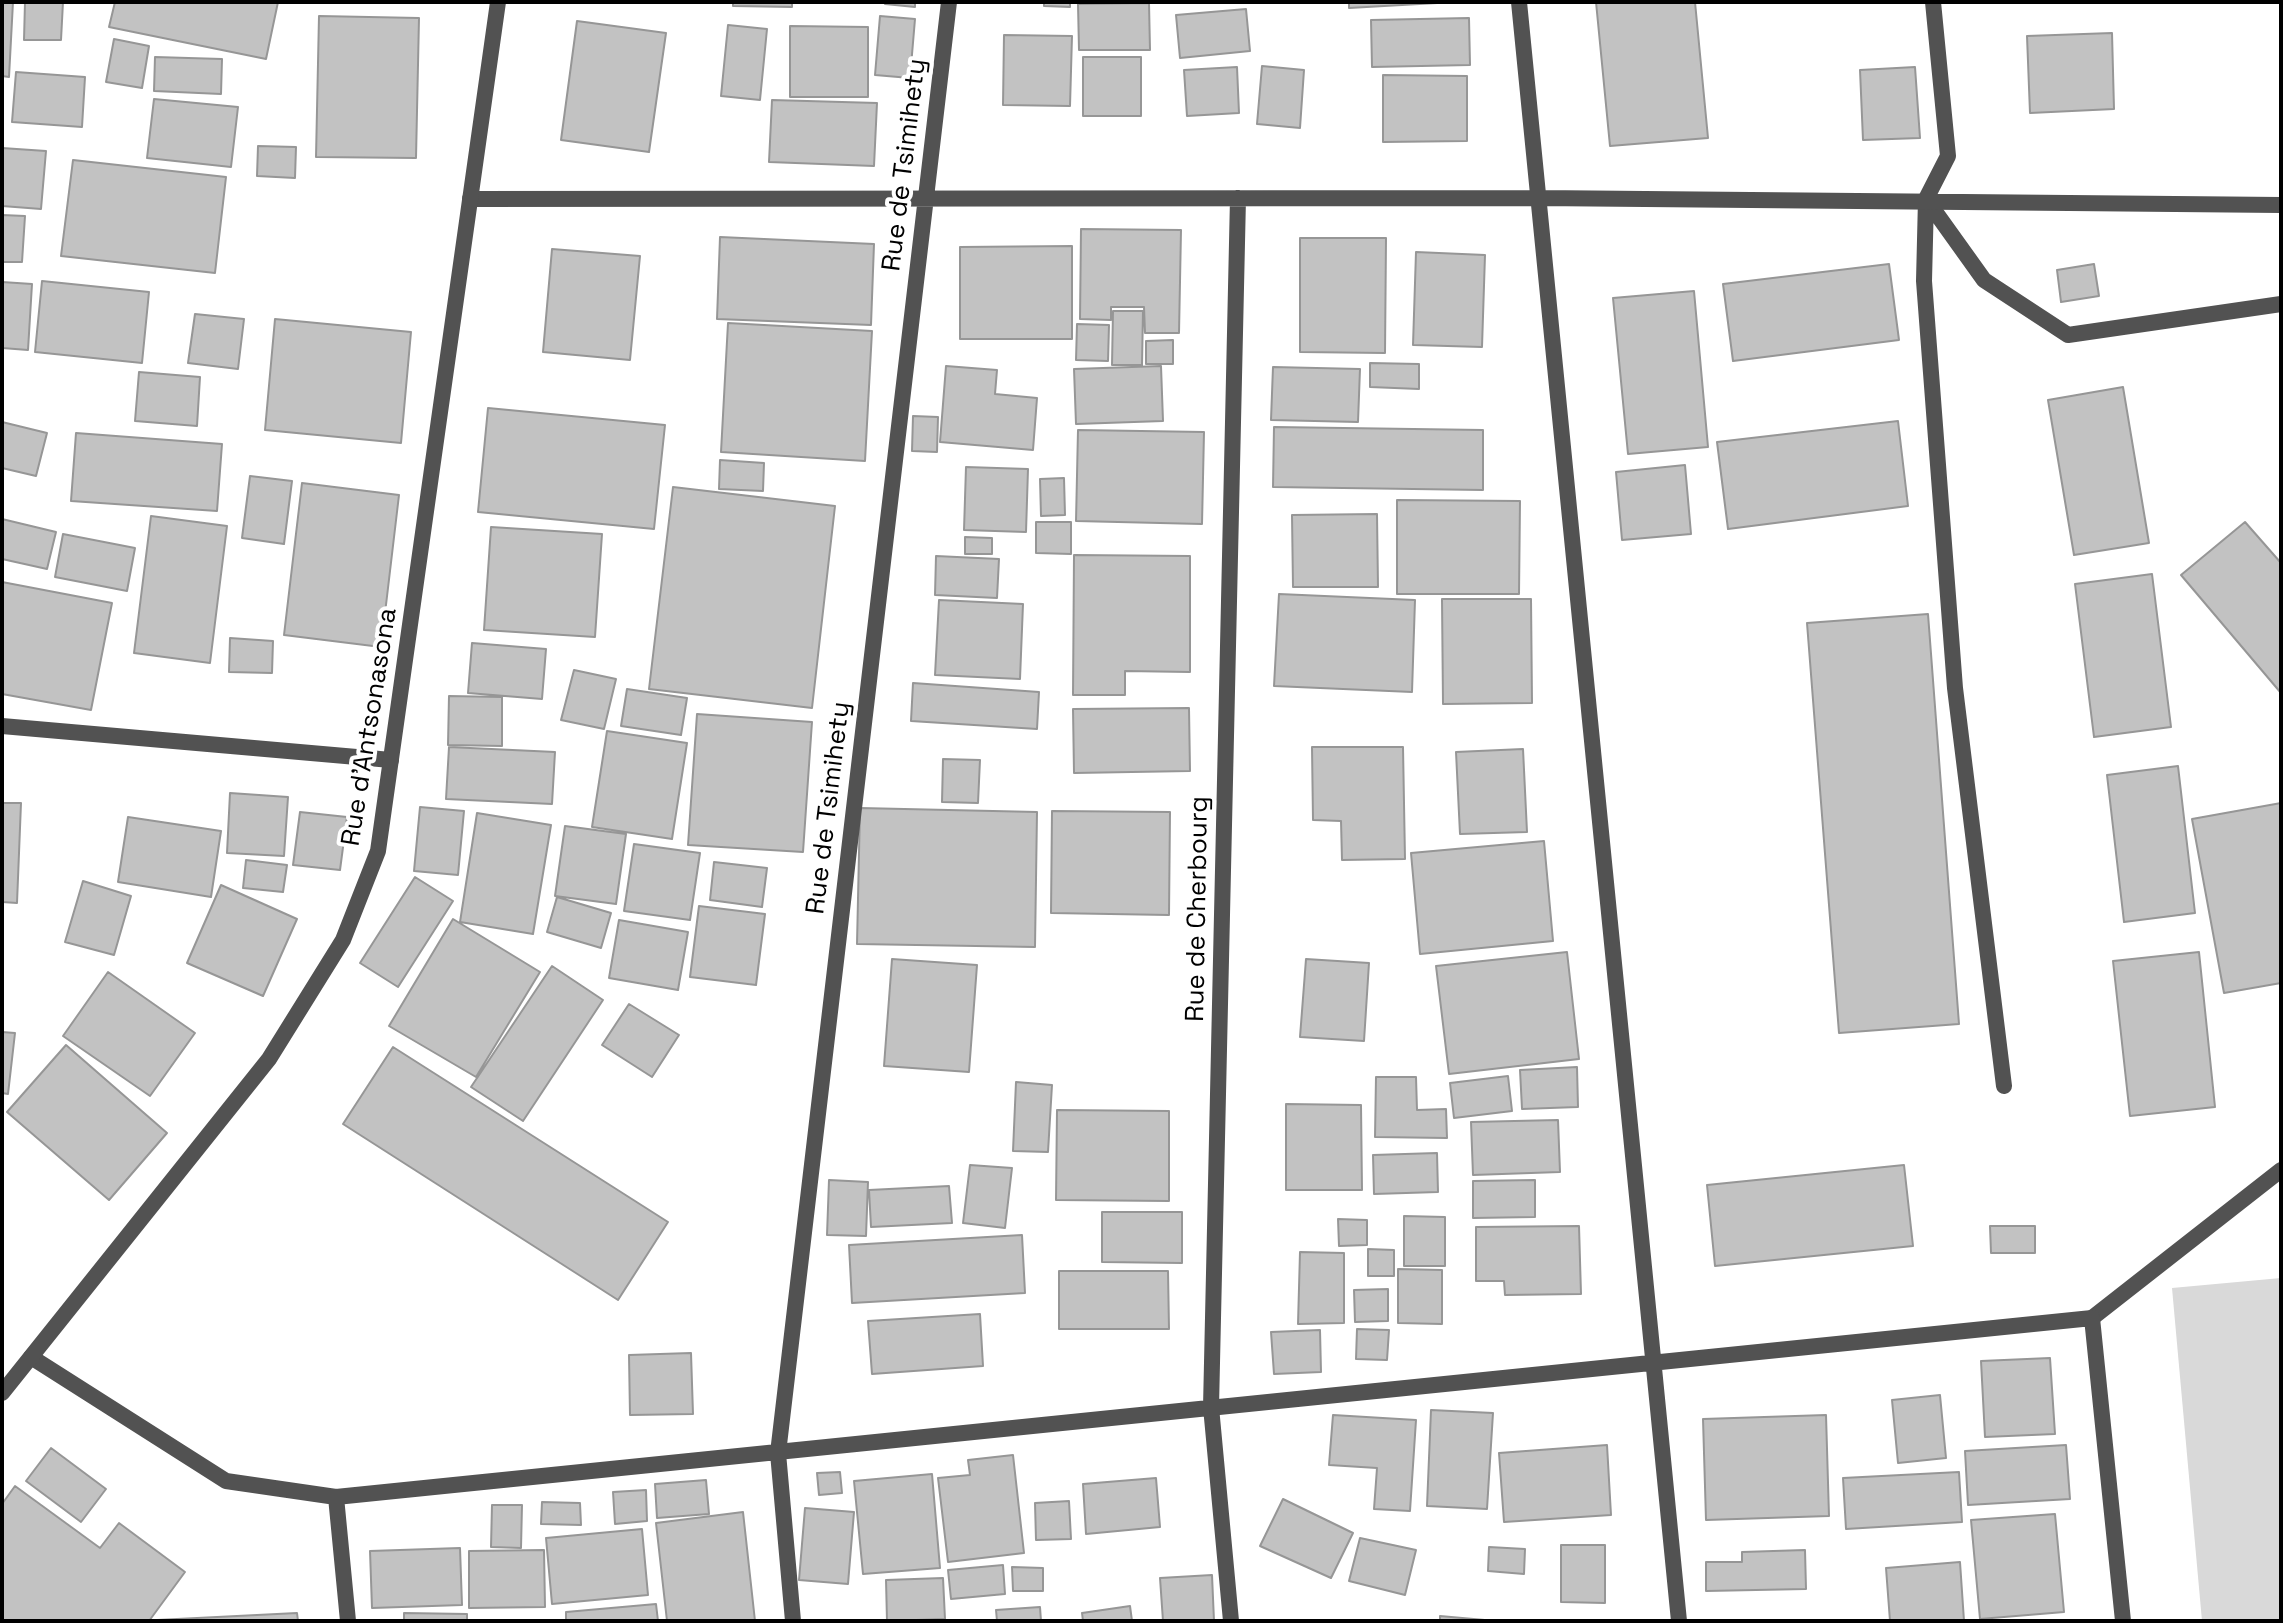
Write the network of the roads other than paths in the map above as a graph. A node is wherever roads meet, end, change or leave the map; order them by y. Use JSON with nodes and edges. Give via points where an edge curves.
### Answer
{"nodes":[{"id":1,"x":498,"y":2,"type":"edge"},
{"id":2,"x":949,"y":2,"type":"edge"},
{"id":3,"x":1519,"y":2,"type":"edge"},
{"id":4,"x":1933,"y":2,"type":"edge"},
{"id":5,"x":926,"y":198,"type":"junction"},
{"id":6,"x":1238,"y":198,"type":"junction"},
{"id":7,"x":1539,"y":198,"type":"junction"},
{"id":8,"x":470,"y":199,"type":"junction"},
{"id":9,"x":1926,"y":199,"type":"junction"},
{"id":10,"x":2281,"y":205,"type":"edge"},
{"id":11,"x":2281,"y":304,"type":"edge"},
{"id":12,"x":2,"y":726,"type":"edge"},
{"id":13,"x":391,"y":760,"type":"junction"},
{"id":14,"x":2004,"y":1086,"type":"dead end"},
{"id":15,"x":2281,"y":1170,"type":"edge"},
{"id":16,"x":2092,"y":1318,"type":"junction"},
{"id":17,"x":31,"y":1357,"type":"junction"},
{"id":18,"x":1654,"y":1363,"type":"junction"},
{"id":19,"x":2,"y":1393,"type":"edge"},
{"id":20,"x":1211,"y":1407,"type":"junction"},
{"id":21,"x":778,"y":1453,"type":"junction"},
{"id":22,"x":336,"y":1497,"type":"junction"},
{"id":23,"x":348,"y":1621,"type":"edge"},
{"id":24,"x":793,"y":1621,"type":"edge"},
{"id":25,"x":1231,"y":1621,"type":"edge"},
{"id":26,"x":1679,"y":1621,"type":"edge"},
{"id":27,"x":2123,"y":1621,"type":"edge"}],
"edges":[{"from":1,"to":8,"type":"street","name":"Rue d'Antsonasona"},
{"from":2,"to":5,"type":"street","name":"Rue de Tsimihety"},
{"from":3,"to":7,"type":"street"},
{"from":4,"to":9,"type":"street","via":[[1948,156]]},
{"from":5,"to":6,"type":"street"},
{"from":5,"to":8,"type":"street"},
{"from":5,"to":21,"type":"street","name":"Rue de Tsimihety"},
{"from":6,"to":7,"type":"street"},
{"from":6,"to":20,"type":"street","name":"Rue de Cherbourg"},
{"from":7,"to":9,"type":"street"},
{"from":7,"to":18,"type":"street"},
{"from":8,"to":13,"type":"street","name":"Rue d'Antsonasona"},
{"from":9,"to":10,"type":"street"},
{"from":9,"to":11,"type":"street","via":[[1984,280],[2068,335]]},
{"from":9,"to":14,"type":"street","via":[[1924,281],[1955,688]]},
{"from":12,"to":13,"type":"street"},
{"from":13,"to":17,"type":"street","name":"Rue d'Antsonasona","via":[[378,851],[343,940],[269,1059]]},
{"from":15,"to":16,"type":"street"},
{"from":16,"to":18,"type":"street"},
{"from":16,"to":27,"type":"street"},
{"from":17,"to":19,"type":"street","name":"Rue d'Antsonasona"},
{"from":17,"to":22,"type":"street","via":[[226,1481]]},
{"from":18,"to":20,"type":"street"},
{"from":18,"to":26,"type":"street"},
{"from":20,"to":21,"type":"street"},
{"from":20,"to":25,"type":"street","name":"Rue de Cherbourg"},
{"from":21,"to":22,"type":"street"},
{"from":21,"to":24,"type":"street","name":"Rue de Tsimihety"},
{"from":22,"to":23,"type":"street"}]}
